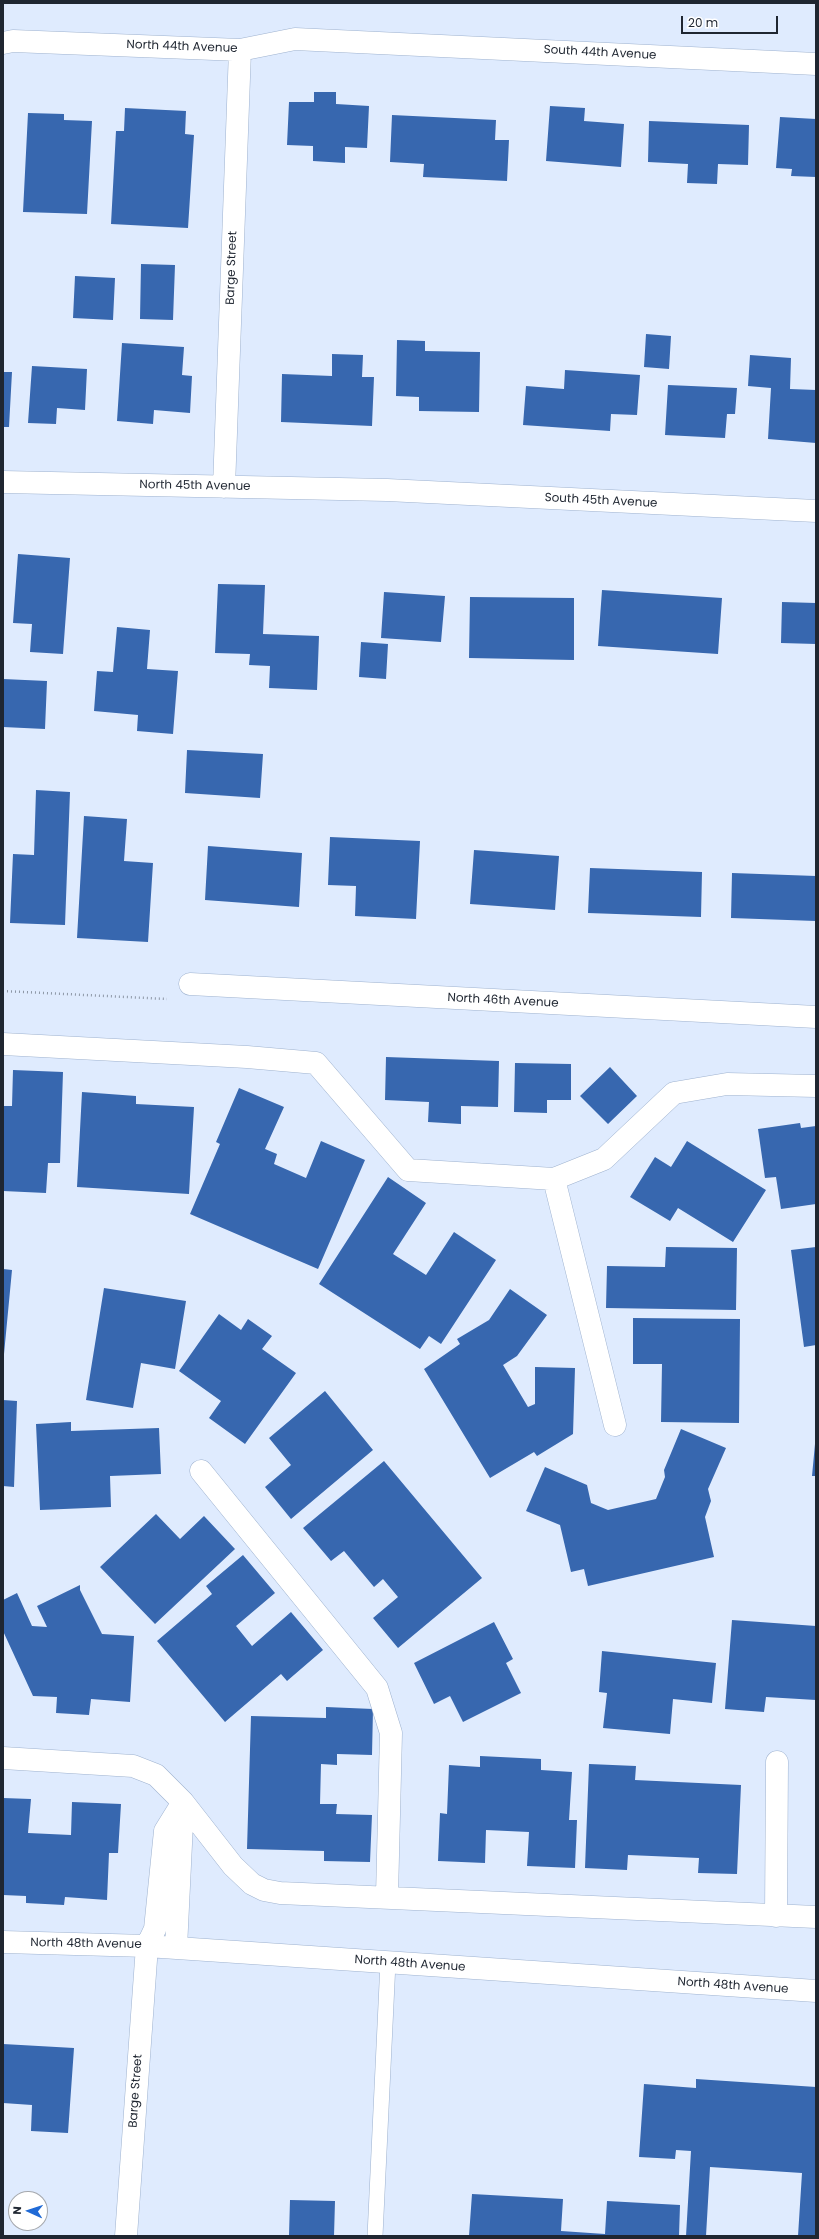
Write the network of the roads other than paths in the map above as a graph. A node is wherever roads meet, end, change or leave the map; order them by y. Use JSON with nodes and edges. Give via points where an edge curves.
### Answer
{"nodes":[{"id":1,"x":3,"y":43,"type":"edge"},
{"id":2,"x":384,"y":43,"type":"joint"},
{"id":3,"x":240,"y":50,"type":"junction"},
{"id":4,"x":816,"y":64,"type":"edge"},
{"id":5,"x":3,"y":482,"type":"edge"},
{"id":6,"x":224,"y":487,"type":"junction"},
{"id":7,"x":387,"y":490,"type":"joint"},
{"id":8,"x":816,"y":512,"type":"edge"},
{"id":9,"x":190,"y":984,"type":"road end"},
{"id":10,"x":816,"y":1017,"type":"edge"},
{"id":11,"x":3,"y":1044,"type":"edge"},
{"id":12,"x":816,"y":1086,"type":"edge"},
{"id":13,"x":554,"y":1179,"type":"junction"},
{"id":14,"x":615,"y":1425,"type":"dead end"},
{"id":15,"x":201,"y":1471,"type":"dead end"},
{"id":16,"x":3,"y":1758,"type":"edge"},
{"id":17,"x":777,"y":1762,"type":"dead end"},
{"id":18,"x":183,"y":1802,"type":"junction"},
{"id":19,"x":387,"y":1896,"type":"junction"},
{"id":20,"x":776,"y":1916,"type":"junction"},
{"id":21,"x":816,"y":1917,"type":"edge"},
{"id":22,"x":3,"y":1942,"type":"edge"},
{"id":23,"x":147,"y":1946,"type":"junction"},
{"id":24,"x":176,"y":1948,"type":"junction"},
{"id":25,"x":388,"y":1962,"type":"junction"},
{"id":26,"x":816,"y":1991,"type":"edge"},
{"id":27,"x":126,"y":2236,"type":"edge"},
{"id":28,"x":375,"y":2236,"type":"edge"}],
"edges":[{"from":1,"to":3,"type":"street","name":"North 44th Avenue","via":[[13,41]]},
{"from":2,"to":3,"type":"street","name":"North 44th Avenue","via":[[295,39]]},
{"from":2,"to":4,"type":"street","name":"South 44th Avenue"},
{"from":3,"to":6,"type":"street","name":"Barge Street"},
{"from":5,"to":6,"type":"street","name":"North 45th Avenue"},
{"from":6,"to":7,"type":"street","name":"North 45th Avenue"},
{"from":7,"to":8,"type":"street","name":"South 45th Avenue"},
{"from":9,"to":10,"type":"street","name":"North 46th Avenue"},
{"from":11,"to":13,"type":"street","via":[[239,1056],[316,1063],[408,1170]]},
{"from":12,"to":13,"type":"street","via":[[727,1084],[674,1093],[604,1158]]},
{"from":13,"to":14,"type":"street"},
{"from":15,"to":19,"type":"street","via":[[377,1688],[391,1733]]},
{"from":16,"to":18,"type":"street","via":[[133,1766],[156,1774]]},
{"from":17,"to":20,"type":"street"},
{"from":18,"to":19,"type":"street","via":[[233,1866],[252,1884],[264,1890],[280,1893]]},
{"from":18,"to":23,"type":"street","via":[[165,1831],[155,1930]]},
{"from":18,"to":24,"type":"street"},
{"from":19,"to":20,"type":"street"},
{"from":20,"to":21,"type":"street"},
{"from":22,"to":23,"type":"street","name":"North 48th Avenue"},
{"from":23,"to":24,"type":"street","name":"North 48th Avenue"},
{"from":23,"to":27,"type":"street","name":"Barge Street"},
{"from":24,"to":25,"type":"street","name":"North 48th Avenue"},
{"from":25,"to":26,"type":"street","name":"North 48th Avenue"},
{"from":25,"to":28,"type":"lane"}]}
